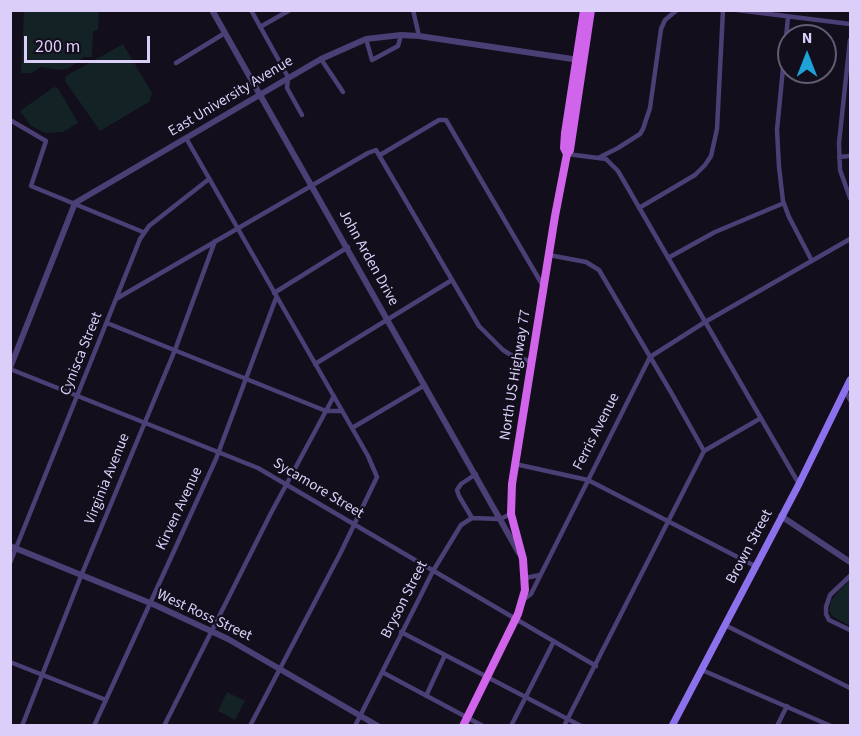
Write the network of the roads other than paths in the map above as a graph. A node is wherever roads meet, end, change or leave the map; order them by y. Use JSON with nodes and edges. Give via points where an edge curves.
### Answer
{"nodes":[{"id":1,"x":212,"y":10,"type":"edge"},
{"id":2,"x":251,"y":10,"type":"edge"},
{"id":3,"x":290,"y":10,"type":"edge"},
{"id":4,"x":413,"y":10,"type":"edge"},
{"id":5,"x":584,"y":10,"type":"edge"},
{"id":6,"x":591,"y":10,"type":"edge"},
{"id":7,"x":677,"y":10,"type":"edge"},
{"id":8,"x":723,"y":10,"type":"edge"},
{"id":9,"x":737,"y":10,"type":"edge"},
{"id":10,"x":788,"y":17,"type":"junction"},
{"id":11,"x":850,"y":24,"type":"edge"},
{"id":12,"x":260,"y":27,"type":"junction"},
{"id":13,"x":225,"y":33,"type":"junction"},
{"id":14,"x":400,"y":35,"type":"junction"},
{"id":15,"x":419,"y":36,"type":"junction"},
{"id":16,"x":366,"y":39,"type":"junction"},
{"id":17,"x":850,"y":40,"type":"edge"},
{"id":18,"x":321,"y":58,"type":"junction"},
{"id":19,"x":580,"y":60,"type":"junction"},
{"id":20,"x":176,"y":63,"type":"dead end"},
{"id":21,"x":288,"y":77,"type":"junction"},
{"id":22,"x":848,"y":87,"type":"edge"},
{"id":23,"x":343,"y":93,"type":"dead end"},
{"id":24,"x":260,"y":94,"type":"junction"},
{"id":25,"x":302,"y":115,"type":"dead end"},
{"id":26,"x":10,"y":120,"type":"edge"},
{"id":27,"x":186,"y":138,"type":"junction"},
{"id":28,"x":567,"y":154,"type":"junction"},
{"id":29,"x":380,"y":155,"type":"junction"},
{"id":30,"x":850,"y":156,"type":"edge"},
{"id":31,"x":839,"y":157,"type":"junction"},
{"id":32,"x":598,"y":158,"type":"junction"},
{"id":33,"x":209,"y":179,"type":"junction"},
{"id":34,"x":313,"y":186,"type":"junction"},
{"id":35,"x":850,"y":198,"type":"edge"},
{"id":36,"x":75,"y":203,"type":"junction"},
{"id":37,"x":784,"y":203,"type":"junction"},
{"id":38,"x":639,"y":208,"type":"junction"},
{"id":39,"x":237,"y":229,"type":"junction"},
{"id":40,"x":143,"y":232,"type":"junction"},
{"id":41,"x":850,"y":239,"type":"edge"},
{"id":42,"x":215,"y":241,"type":"junction"},
{"id":43,"x":348,"y":247,"type":"junction"},
{"id":44,"x":549,"y":255,"type":"junction"},
{"id":45,"x":668,"y":258,"type":"junction"},
{"id":46,"x":812,"y":261,"type":"junction"},
{"id":47,"x":452,"y":280,"type":"junction"},
{"id":48,"x":544,"y":288,"type":"junction"},
{"id":49,"x":275,"y":295,"type":"junction"},
{"id":50,"x":116,"y":299,"type":"junction"},
{"id":51,"x":388,"y":319,"type":"junction"},
{"id":52,"x":705,"y":322,"type":"junction"},
{"id":53,"x":107,"y":323,"type":"junction"},
{"id":54,"x":175,"y":350,"type":"junction"},
{"id":55,"x":650,"y":357,"type":"junction"},
{"id":56,"x":532,"y":362,"type":"junction"},
{"id":57,"x":315,"y":364,"type":"junction"},
{"id":58,"x":10,"y":368,"type":"edge"},
{"id":59,"x":246,"y":379,"type":"junction"},
{"id":60,"x":850,"y":381,"type":"edge"},
{"id":61,"x":426,"y":385,"type":"junction"},
{"id":62,"x":845,"y":391,"type":"junction"},
{"id":63,"x":78,"y":396,"type":"junction"},
{"id":64,"x":334,"y":396,"type":"junction"},
{"id":65,"x":850,"y":400,"type":"edge"},
{"id":66,"x":326,"y":411,"type":"junction"},
{"id":67,"x":342,"y":411,"type":"junction"},
{"id":68,"x":761,"y":418,"type":"junction"},
{"id":69,"x":144,"y":421,"type":"junction"},
{"id":70,"x":352,"y":428,"type":"junction"},
{"id":71,"x":219,"y":451,"type":"junction"},
{"id":72,"x":704,"y":451,"type":"junction"},
{"id":73,"x":515,"y":464,"type":"junction"},
{"id":74,"x":476,"y":474,"type":"junction"},
{"id":75,"x":588,"y":480,"type":"junction"},
{"id":76,"x":799,"y":484,"type":"junction"},
{"id":77,"x":287,"y":485,"type":"junction"},
{"id":78,"x":511,"y":514,"type":"junction"},
{"id":79,"x":781,"y":516,"type":"junction"},
{"id":80,"x":472,"y":518,"type":"junction"},
{"id":81,"x":500,"y":519,"type":"junction"},
{"id":82,"x":669,"y":522,"type":"junction"},
{"id":83,"x":354,"y":525,"type":"junction"},
{"id":84,"x":13,"y":547,"type":"edge"},
{"id":85,"x":523,"y":559,"type":"junction"},
{"id":86,"x":850,"y":562,"type":"edge"},
{"id":87,"x":10,"y":563,"type":"edge"},
{"id":88,"x":755,"y":566,"type":"junction"},
{"id":89,"x":432,"y":571,"type":"junction"},
{"id":90,"x":540,"y":575,"type":"junction"},
{"id":91,"x":81,"y":576,"type":"junction"},
{"id":92,"x":850,"y":576,"type":"edge"},
{"id":93,"x":525,"y":578,"type":"junction"},
{"id":94,"x":523,"y":600,"type":"junction"},
{"id":95,"x":149,"y":603,"type":"junction"},
{"id":96,"x":516,"y":619,"type":"junction"},
{"id":97,"x":725,"y":625,"type":"junction"},
{"id":98,"x":850,"y":630,"type":"edge"},
{"id":99,"x":212,"y":632,"type":"junction"},
{"id":100,"x":401,"y":633,"type":"junction"},
{"id":101,"x":554,"y":641,"type":"junction"},
{"id":102,"x":445,"y":655,"type":"junction"},
{"id":103,"x":10,"y":662,"type":"edge"},
{"id":104,"x":596,"y":666,"type":"junction"},
{"id":105,"x":280,"y":668,"type":"junction"},
{"id":106,"x":702,"y":670,"type":"junction"},
{"id":107,"x":382,"y":672,"type":"junction"},
{"id":108,"x":42,"y":674,"type":"junction"},
{"id":109,"x":487,"y":677,"type":"junction"},
{"id":110,"x":850,"y":688,"type":"edge"},
{"id":111,"x":426,"y":696,"type":"junction"},
{"id":112,"x":526,"y":696,"type":"junction"},
{"id":113,"x":106,"y":700,"type":"junction"},
{"id":114,"x":787,"y":706,"type":"junction"},
{"id":115,"x":360,"y":716,"type":"junction"},
{"id":116,"x":467,"y":717,"type":"junction"},
{"id":117,"x":568,"y":718,"type":"junction"},
{"id":118,"x":22,"y":726,"type":"edge"},
{"id":119,"x":94,"y":726,"type":"edge"},
{"id":120,"x":164,"y":726,"type":"edge"},
{"id":121,"x":250,"y":726,"type":"edge"},
{"id":122,"x":355,"y":726,"type":"edge"},
{"id":123,"x":378,"y":726,"type":"edge"},
{"id":124,"x":463,"y":726,"type":"edge"},
{"id":125,"x":483,"y":726,"type":"edge"},
{"id":126,"x":511,"y":726,"type":"edge"},
{"id":127,"x":564,"y":726,"type":"edge"},
{"id":128,"x":581,"y":726,"type":"edge"},
{"id":129,"x":672,"y":726,"type":"edge"},
{"id":130,"x":777,"y":726,"type":"edge"},
{"id":131,"x":831,"y":726,"type":"edge"}],
"edges":[{"from":1,"to":13,"type":"street","name":"John Arden Drive"},
{"from":2,"to":12,"type":"street"},
{"from":3,"to":12,"type":"street"},
{"from":4,"to":15,"type":"street"},
{"from":5,"to":19,"type":"main road","name":"North US Highway 77"},
{"from":6,"to":19,"type":"main road","name":"North US Highway 77"},
{"from":7,"to":32,"type":"street","via":[[661,29],[644,129]]},
{"from":8,"to":38,"type":"street","via":[[717,129],[711,156],[695,174]]},
{"from":9,"to":10,"type":"street"},
{"from":10,"to":11,"type":"street"},
{"from":10,"to":37,"type":"street","via":[[777,130]]},
{"from":12,"to":21,"type":"street"},
{"from":13,"to":20,"type":"street"},
{"from":13,"to":24,"type":"street","name":"John Arden Drive"},
{"from":14,"to":15,"type":"street","name":"East University Avenue"},
{"from":14,"to":16,"type":"street","name":"East University Avenue"},
{"from":14,"to":16,"type":"street","via":[[398,46],[372,60]]},
{"from":15,"to":19,"type":"street","name":"East University Avenue"},
{"from":16,"to":18,"type":"street","name":"East University Avenue"},
{"from":17,"to":22,"type":"street"},
{"from":18,"to":21,"type":"street","name":"East University Avenue"},
{"from":18,"to":23,"type":"street"},
{"from":19,"to":28,"type":"main road","name":"North US Highway 77","via":[[564,148]]},
{"from":21,"to":24,"type":"street","name":"East University Avenue"},
{"from":21,"to":25,"type":"street","via":[[287,88]]},
{"from":22,"to":31,"type":"street"},
{"from":24,"to":27,"type":"street","name":"East University Avenue"},
{"from":24,"to":34,"type":"street","name":"John Arden Drive"},
{"from":26,"to":36,"type":"street","via":[[46,141],[31,186]]},
{"from":27,"to":33,"type":"street"},
{"from":27,"to":36,"type":"street","name":"East University Avenue"},
{"from":28,"to":32,"type":"street"},
{"from":28,"to":44,"type":"main road","name":"North US Highway 77"},
{"from":29,"to":34,"type":"street","via":[[376,150],[368,153]]},
{"from":29,"to":47,"type":"street"},
{"from":29,"to":48,"type":"street","via":[[442,119],[448,123]]},
{"from":30,"to":31,"type":"street"},
{"from":31,"to":35,"type":"street"},
{"from":32,"to":38,"type":"street","via":[[612,164]]},
{"from":33,"to":39,"type":"street"},
{"from":33,"to":40,"type":"street","name":"Cynisca Street"},
{"from":34,"to":39,"type":"street"},
{"from":34,"to":43,"type":"street","name":"John Arden Drive"},
{"from":36,"to":40,"type":"street"},
{"from":36,"to":58,"type":"street"},
{"from":37,"to":45,"type":"street","via":[[715,232]]},
{"from":37,"to":46,"type":"street"},
{"from":38,"to":45,"type":"street"},
{"from":39,"to":42,"type":"street"},
{"from":39,"to":49,"type":"street"},
{"from":40,"to":50,"type":"street","name":"Cynisca Street"},
{"from":41,"to":46,"type":"street"},
{"from":42,"to":50,"type":"street"},
{"from":42,"to":54,"type":"street","name":"Virginia Avenue"},
{"from":43,"to":49,"type":"street"},
{"from":43,"to":51,"type":"street","name":"John Arden Drive"},
{"from":44,"to":48,"type":"main road","name":"North US Highway 77"},
{"from":44,"to":55,"type":"street","via":[[586,262],[599,270]]},
{"from":45,"to":52,"type":"street"},
{"from":46,"to":52,"type":"street"},
{"from":47,"to":51,"type":"street"},
{"from":47,"to":56,"type":"street","via":[[488,337],[511,355]]},
{"from":48,"to":56,"type":"main road","name":"North US Highway 77"},
{"from":49,"to":57,"type":"street"},
{"from":49,"to":59,"type":"street","name":"Kirven Avenue"},
{"from":50,"to":53,"type":"street","name":"Cynisca Street"},
{"from":51,"to":57,"type":"street"},
{"from":51,"to":61,"type":"street","name":"John Arden Drive"},
{"from":52,"to":55,"type":"street"},
{"from":52,"to":68,"type":"street"},
{"from":53,"to":54,"type":"street"},
{"from":53,"to":63,"type":"street","name":"Cynisca Street"},
{"from":54,"to":59,"type":"street"},
{"from":54,"to":69,"type":"street","name":"Virginia Avenue"},
{"from":55,"to":72,"type":"street"},
{"from":55,"to":75,"type":"street","name":"Ferris Avenue"},
{"from":56,"to":73,"type":"main road","name":"North US Highway 77"},
{"from":57,"to":64,"type":"street"},
{"from":58,"to":63,"type":"street","name":"Sycamore Street"},
{"from":59,"to":66,"type":"street"},
{"from":59,"to":71,"type":"street","name":"Kirven Avenue"},
{"from":60,"to":62,"type":"main road","name":"Brown Street"},
{"from":61,"to":70,"type":"street"},
{"from":61,"to":74,"type":"street","name":"John Arden Drive"},
{"from":62,"to":65,"type":"street"},
{"from":62,"to":76,"type":"main road","name":"Brown Street"},
{"from":63,"to":69,"type":"street","name":"Sycamore Street"},
{"from":63,"to":84,"type":"street","name":"Cynisca Street"},
{"from":64,"to":66,"type":"street"},
{"from":64,"to":67,"type":"street"},
{"from":66,"to":67,"type":"street"},
{"from":66,"to":77,"type":"street"},
{"from":67,"to":70,"type":"street"},
{"from":68,"to":72,"type":"street"},
{"from":68,"to":76,"type":"street"},
{"from":69,"to":71,"type":"street","name":"Sycamore Street"},
{"from":69,"to":91,"type":"street","name":"Virginia Avenue"},
{"from":70,"to":83,"type":"street","via":[[376,479]]},
{"from":71,"to":77,"type":"street","name":"Sycamore Street"},
{"from":71,"to":95,"type":"street","name":"Kirven Avenue"},
{"from":72,"to":82,"type":"street"},
{"from":73,"to":75,"type":"street"},
{"from":73,"to":78,"type":"main road","name":"North US Highway 77"},
{"from":74,"to":80,"type":"street","via":[[458,490]]},
{"from":74,"to":81,"type":"street","name":"John Arden Drive"},
{"from":75,"to":82,"type":"street"},
{"from":75,"to":90,"type":"street","name":"Ferris Avenue"},
{"from":76,"to":79,"type":"main road","name":"Brown Street"},
{"from":77,"to":83,"type":"street","name":"Sycamore Street"},
{"from":77,"to":99,"type":"street"},
{"from":78,"to":81,"type":"street"},
{"from":78,"to":85,"type":"main road","name":"North US Highway 77"},
{"from":79,"to":86,"type":"street"},
{"from":79,"to":88,"type":"main road","name":"Brown Street"},
{"from":80,"to":81,"type":"street"},
{"from":80,"to":89,"type":"street","name":"Bryson Street","via":[[461,525]]},
{"from":81,"to":85,"type":"street"},
{"from":82,"to":88,"type":"street"},
{"from":82,"to":104,"type":"street"},
{"from":83,"to":89,"type":"street","name":"Sycamore Street"},
{"from":83,"to":105,"type":"street"},
{"from":84,"to":87,"type":"street","name":"Cynisca Street"},
{"from":84,"to":91,"type":"street","name":"West Ross Street"},
{"from":85,"to":93,"type":"main road","name":"North US Highway 77"},
{"from":88,"to":97,"type":"main road","name":"Brown Street"},
{"from":89,"to":96,"type":"street","name":"Sycamore Street"},
{"from":89,"to":100,"type":"street","name":"Bryson Street"},
{"from":90,"to":93,"type":"street"},
{"from":90,"to":94,"type":"street","name":"Ferris Avenue","via":[[530,597]]},
{"from":91,"to":95,"type":"street","name":"West Ross Street"},
{"from":91,"to":108,"type":"street","name":"Virginia Avenue"},
{"from":92,"to":98,"type":"street","via":[[830,594],[826,614],[829,620]]},
{"from":93,"to":94,"type":"main road","name":"North US Highway 77"},
{"from":94,"to":96,"type":"main road","name":"Ferris Avenue"},
{"from":95,"to":99,"type":"street","name":"West Ross Street"},
{"from":95,"to":113,"type":"street","name":"Kirven Avenue"},
{"from":96,"to":101,"type":"street","name":"Sycamore Street"},
{"from":96,"to":109,"type":"main road","name":"Ferris Avenue"},
{"from":97,"to":106,"type":"main road","name":"Brown Street"},
{"from":97,"to":110,"type":"street"},
{"from":99,"to":105,"type":"street","name":"West Ross Street"},
{"from":99,"to":120,"type":"street"},
{"from":100,"to":102,"type":"street"},
{"from":100,"to":107,"type":"street","name":"Bryson Street"},
{"from":101,"to":104,"type":"street","name":"Sycamore Street"},
{"from":101,"to":112,"type":"street"},
{"from":102,"to":109,"type":"street"},
{"from":102,"to":111,"type":"street"},
{"from":103,"to":108,"type":"street"},
{"from":104,"to":117,"type":"street"},
{"from":105,"to":115,"type":"street","name":"West Ross Street"},
{"from":105,"to":121,"type":"street"},
{"from":106,"to":114,"type":"street"},
{"from":106,"to":129,"type":"main road","name":"Brown Street"},
{"from":107,"to":111,"type":"street"},
{"from":107,"to":115,"type":"street","name":"Bryson Street"},
{"from":108,"to":113,"type":"street"},
{"from":108,"to":118,"type":"street","name":"Virginia Avenue"},
{"from":109,"to":112,"type":"street"},
{"from":109,"to":116,"type":"main road","name":"Ferris Avenue"},
{"from":111,"to":116,"type":"street"},
{"from":112,"to":117,"type":"street"},
{"from":112,"to":126,"type":"street"},
{"from":113,"to":119,"type":"street","name":"Kirven Avenue"},
{"from":114,"to":130,"type":"street"},
{"from":114,"to":131,"type":"street"},
{"from":115,"to":122,"type":"street","name":"Bryson Street"},
{"from":115,"to":123,"type":"street","name":"West Ross Street"},
{"from":116,"to":124,"type":"main road","name":"Ferris Avenue"},
{"from":116,"to":125,"type":"street"},
{"from":117,"to":127,"type":"street"},
{"from":117,"to":128,"type":"street"}]}
